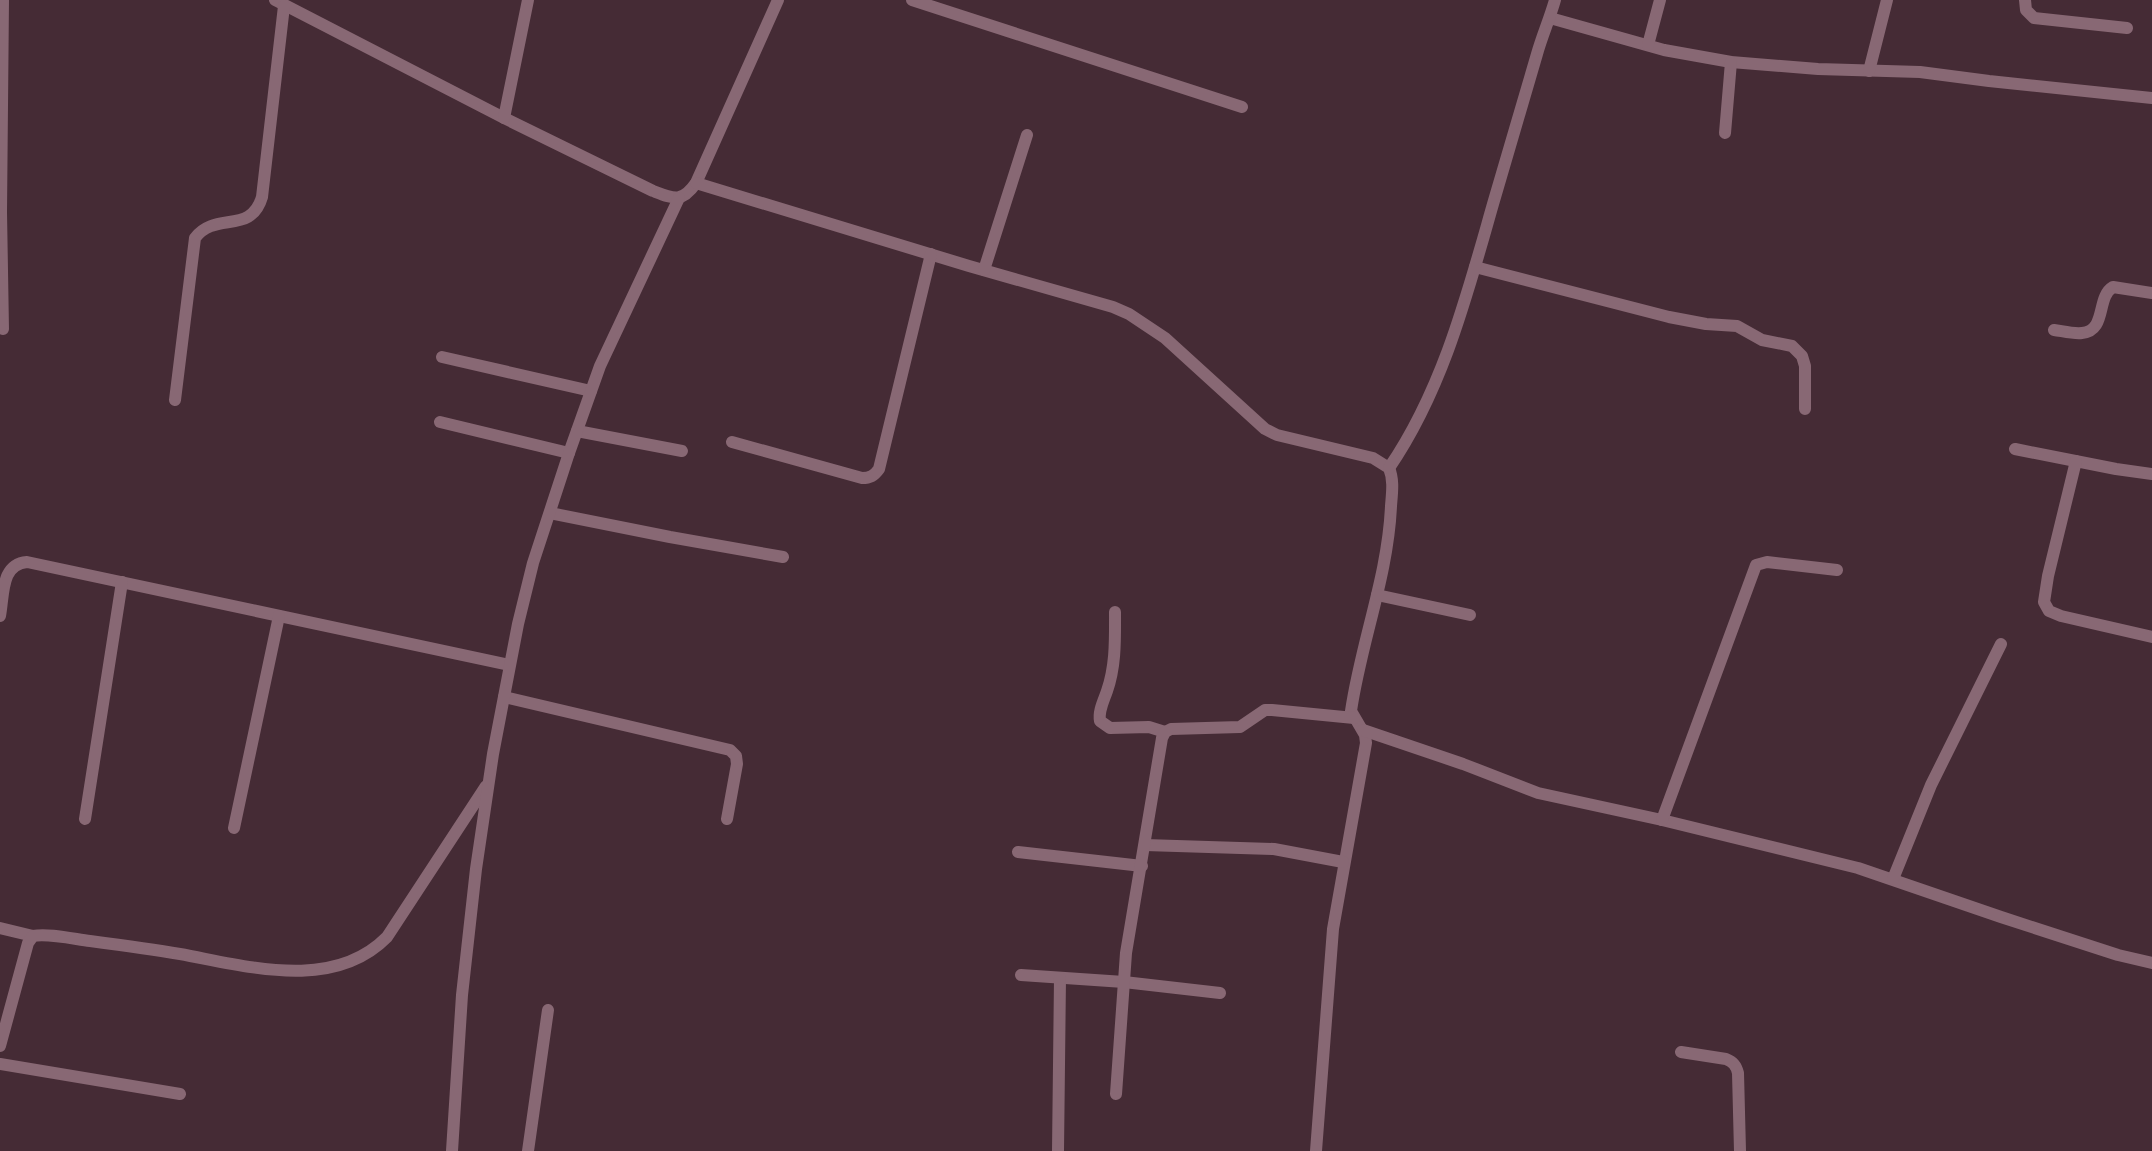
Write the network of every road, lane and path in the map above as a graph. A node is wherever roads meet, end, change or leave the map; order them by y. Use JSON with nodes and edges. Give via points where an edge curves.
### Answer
{"nodes":[{"id":1,"x":3,"y":0,"type":"edge"},
{"id":2,"x":528,"y":0,"type":"edge"},
{"id":3,"x":778,"y":0,"type":"edge"},
{"id":4,"x":912,"y":0,"type":"edge"},
{"id":5,"x":1555,"y":0,"type":"edge"},
{"id":6,"x":1660,"y":0,"type":"edge"},
{"id":7,"x":1887,"y":0,"type":"edge"},
{"id":8,"x":2025,"y":0,"type":"edge"},
{"id":9,"x":279,"y":3,"type":"edge"},
{"id":10,"x":1550,"y":18,"type":"junction"},
{"id":11,"x":2127,"y":28,"type":"dead end"},
{"id":12,"x":1648,"y":46,"type":"junction"},
{"id":13,"x":1731,"y":62,"type":"junction"},
{"id":14,"x":1869,"y":71,"type":"junction"},
{"id":15,"x":2152,"y":98,"type":"edge"},
{"id":16,"x":1242,"y":107,"type":"dead end"},
{"id":17,"x":504,"y":118,"type":"junction"},
{"id":18,"x":1724,"y":133,"type":"dead end"},
{"id":19,"x":1027,"y":135,"type":"dead end"},
{"id":20,"x":696,"y":183,"type":"junction"},
{"id":21,"x":679,"y":198,"type":"junction"},
{"id":22,"x":931,"y":254,"type":"junction"},
{"id":23,"x":1475,"y":267,"type":"junction"},
{"id":24,"x":984,"y":270,"type":"junction"},
{"id":25,"x":2152,"y":294,"type":"edge"},
{"id":26,"x":3,"y":328,"type":"dead end"},
{"id":27,"x":2054,"y":330,"type":"dead end"},
{"id":28,"x":442,"y":358,"type":"dead end"},
{"id":29,"x":591,"y":391,"type":"junction"},
{"id":30,"x":175,"y":400,"type":"dead end"},
{"id":31,"x":1805,"y":409,"type":"dead end"},
{"id":32,"x":440,"y":422,"type":"dead end"},
{"id":33,"x":576,"y":431,"type":"junction"},
{"id":34,"x":732,"y":442,"type":"dead end"},
{"id":35,"x":2015,"y":449,"type":"dead end"},
{"id":36,"x":682,"y":452,"type":"dead end"},
{"id":37,"x":569,"y":453,"type":"junction"},
{"id":38,"x":2076,"y":461,"type":"junction"},
{"id":39,"x":1389,"y":468,"type":"junction"},
{"id":40,"x":2152,"y":474,"type":"edge"},
{"id":41,"x":550,"y":513,"type":"junction"},
{"id":42,"x":783,"y":557,"type":"dead end"},
{"id":43,"x":1837,"y":570,"type":"dead end"},
{"id":44,"x":122,"y":582,"type":"junction"},
{"id":45,"x":1377,"y":595,"type":"junction"},
{"id":46,"x":1115,"y":612,"type":"dead end"},
{"id":47,"x":1470,"y":615,"type":"dead end"},
{"id":48,"x":0,"y":616,"type":"edge"},
{"id":49,"x":279,"y":616,"type":"junction"},
{"id":50,"x":2152,"y":637,"type":"edge"},
{"id":51,"x":2001,"y":644,"type":"dead end"},
{"id":52,"x":509,"y":664,"type":"junction"},
{"id":53,"x":504,"y":697,"type":"junction"},
{"id":54,"x":1354,"y":718,"type":"junction"},
{"id":55,"x":1363,"y":730,"type":"junction"},
{"id":56,"x":1165,"y":732,"type":"junction"},
{"id":57,"x":488,"y":783,"type":"junction"},
{"id":58,"x":727,"y":818,"type":"dead end"},
{"id":59,"x":85,"y":819,"type":"dead end"},
{"id":60,"x":1662,"y":820,"type":"junction"},
{"id":61,"x":234,"y":828,"type":"dead end"},
{"id":62,"x":1145,"y":845,"type":"junction"},
{"id":63,"x":1018,"y":852,"type":"dead end"},
{"id":64,"x":1343,"y":862,"type":"junction"},
{"id":65,"x":1142,"y":866,"type":"junction"},
{"id":66,"x":1893,"y":879,"type":"junction"},
{"id":67,"x":0,"y":928,"type":"edge"},
{"id":68,"x":33,"y":936,"type":"junction"},
{"id":69,"x":2152,"y":963,"type":"edge"},
{"id":70,"x":1021,"y":975,"type":"dead end"},
{"id":71,"x":1060,"y":978,"type":"junction"},
{"id":72,"x":1124,"y":982,"type":"junction"},
{"id":73,"x":1220,"y":993,"type":"dead end"},
{"id":74,"x":548,"y":1010,"type":"dead end"},
{"id":75,"x":2,"y":1025,"type":"edge"},
{"id":76,"x":0,"y":1046,"type":"edge"},
{"id":77,"x":1680,"y":1052,"type":"dead end"},
{"id":78,"x":0,"y":1064,"type":"edge"},
{"id":79,"x":180,"y":1094,"type":"dead end"},
{"id":80,"x":1116,"y":1094,"type":"dead end"},
{"id":81,"x":452,"y":1151,"type":"edge"},
{"id":82,"x":528,"y":1151,"type":"edge"},
{"id":83,"x":1058,"y":1151,"type":"edge"},
{"id":84,"x":1316,"y":1151,"type":"edge"},
{"id":85,"x":1740,"y":1151,"type":"edge"}],
"edges":[{"from":1,"to":26,"type":"street"},
{"from":2,"to":17,"type":"street"},
{"from":3,"to":20,"type":"street"},
{"from":4,"to":16,"type":"street"},
{"from":5,"to":10,"type":"street"},
{"from":6,"to":12,"type":"street"},
{"from":7,"to":14,"type":"street"},
{"from":8,"to":11,"type":"street","via":[[2026,10],[2034,18]]},
{"from":9,"to":17,"type":"street"},
{"from":9,"to":30,"type":"street","via":[[259,208],[253,215],[208,226],[195,238]]},
{"from":10,"to":12,"type":"street"},
{"from":10,"to":23,"type":"street","via":[[1537,51]]},
{"from":12,"to":13,"type":"street"},
{"from":13,"to":14,"type":"street"},
{"from":13,"to":18,"type":"street"},
{"from":14,"to":15,"type":"street","via":[[1920,72]]},
{"from":17,"to":21,"type":"street","via":[[669,198]]},
{"from":19,"to":24,"type":"street"},
{"from":20,"to":21,"type":"street","via":[[689,194]]},
{"from":20,"to":22,"type":"street"},
{"from":21,"to":29,"type":"street","via":[[616,328]]},
{"from":22,"to":24,"type":"street"},
{"from":22,"to":34,"type":"street","via":[[879,469],[875,474],[862,478]]},
{"from":23,"to":31,"type":"street","via":[[1669,317],[1737,326],[1762,340],[1792,346],[1802,356],[1805,366]]},
{"from":23,"to":39,"type":"street","via":[[1426,404]]},
{"from":24,"to":39,"type":"street","via":[[1097,301],[1129,314],[1184,354],[1265,429],[1277,435],[1373,458]]},
{"from":25,"to":27,"type":"street","via":[[2114,287],[2108,290],[2093,329],[2081,334]]},
{"from":28,"to":29,"type":"street"},
{"from":29,"to":33,"type":"street"},
{"from":32,"to":37,"type":"street"},
{"from":33,"to":36,"type":"street"},
{"from":33,"to":37,"type":"street"},
{"from":35,"to":38,"type":"street"},
{"from":37,"to":41,"type":"street"},
{"from":38,"to":40,"type":"street"},
{"from":38,"to":50,"type":"street","via":[[2044,602],[2049,610],[2061,616]]},
{"from":39,"to":45,"type":"street","via":[[1392,484],[1390,523]]},
{"from":41,"to":42,"type":"street"},
{"from":41,"to":52,"type":"street","via":[[526,590]]},
{"from":43,"to":60,"type":"street","via":[[1767,562],[1756,564]]},
{"from":44,"to":48,"type":"street","via":[[19,562],[8,572]]},
{"from":44,"to":49,"type":"street"},
{"from":44,"to":59,"type":"street"},
{"from":45,"to":47,"type":"street"},
{"from":45,"to":54,"type":"street","via":[[1353,700],[1351,711]]},
{"from":46,"to":56,"type":"street","via":[[1113,669],[1100,721],[1110,728],[1149,726]]},
{"from":49,"to":52,"type":"street"},
{"from":49,"to":61,"type":"street"},
{"from":51,"to":66,"type":"street","via":[[1931,785]]},
{"from":52,"to":53,"type":"street"},
{"from":53,"to":57,"type":"street"},
{"from":53,"to":58,"type":"street","via":[[730,750],[736,756],[737,764]]},
{"from":54,"to":55,"type":"street"},
{"from":54,"to":56,"type":"street","via":[[1265,710],[1240,727],[1171,729]]},
{"from":55,"to":60,"type":"street","via":[[1538,793]]},
{"from":55,"to":64,"type":"street","via":[[1366,744]]},
{"from":56,"to":62,"type":"street"},
{"from":57,"to":68,"type":"street","via":[[387,937],[369,953],[344,964],[318,970],[261,968],[155,950]]},
{"from":57,"to":81,"type":"street","via":[[462,995]]},
{"from":60,"to":66,"type":"street","via":[[1821,858]]},
{"from":62,"to":64,"type":"street","via":[[1274,849]]},
{"from":62,"to":65,"type":"street"},
{"from":63,"to":65,"type":"street"},
{"from":64,"to":84,"type":"street","via":[[1333,929]]},
{"from":65,"to":72,"type":"street"},
{"from":66,"to":69,"type":"street","via":[[2118,955]]},
{"from":67,"to":68,"type":"street"},
{"from":68,"to":75,"type":"street"},
{"from":70,"to":71,"type":"street"},
{"from":71,"to":72,"type":"street"},
{"from":71,"to":83,"type":"street"},
{"from":72,"to":73,"type":"street"},
{"from":72,"to":80,"type":"street"},
{"from":74,"to":82,"type":"street"},
{"from":75,"to":76,"type":"street"},
{"from":77,"to":85,"type":"street","via":[[1726,1060],[1736,1067]]},
{"from":78,"to":79,"type":"street"}]}
